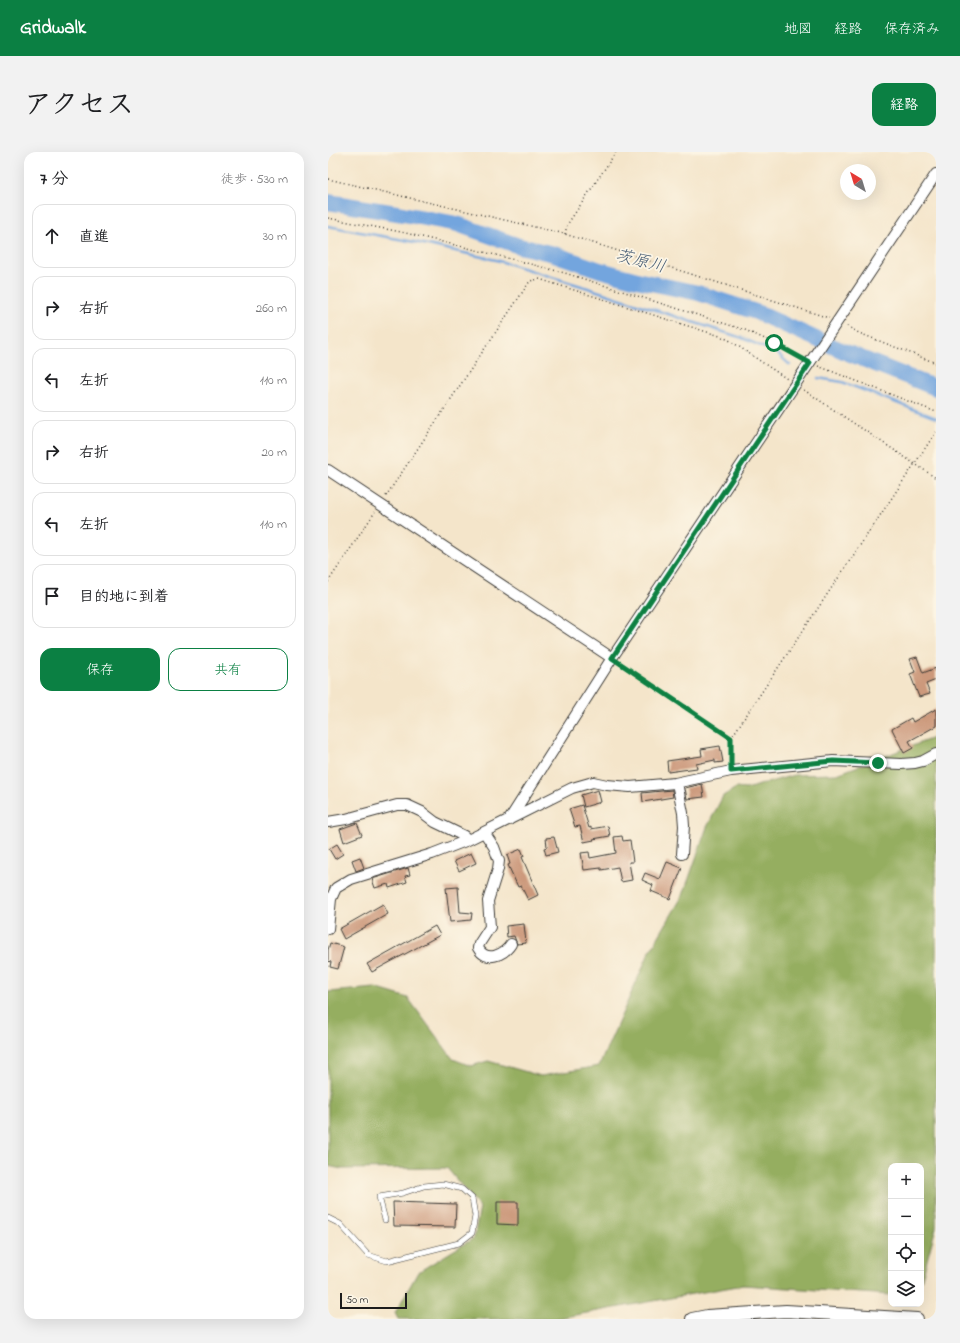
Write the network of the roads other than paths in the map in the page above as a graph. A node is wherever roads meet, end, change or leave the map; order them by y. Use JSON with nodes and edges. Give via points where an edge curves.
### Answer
{"nodes":[{"id":1,"x":936,"y":174,"type":"edge"},
{"id":2,"x":328,"y":470,"type":"edge"},
{"id":3,"x":612,"y":658,"type":"junction"},
{"id":4,"x":936,"y":754,"type":"edge"},
{"id":5,"x":676,"y":782,"type":"junction"},
{"id":6,"x":508,"y":820,"type":"junction"},
{"id":7,"x":328,"y":822,"type":"edge"},
{"id":8,"x":484,"y":832,"type":"junction"},
{"id":9,"x":468,"y":840,"type":"junction"},
{"id":10,"x":682,"y":854,"type":"dead end"},
{"id":11,"x":328,"y":929,"type":"edge"},
{"id":12,"x":511,"y":944,"type":"dead end"},
{"id":13,"x":328,"y":1218,"type":"edge"},
{"id":14,"x":386,"y":1220,"type":"dead end"},
{"id":15,"x":692,"y":1319,"type":"edge"},
{"id":16,"x":917,"y":1319,"type":"edge"}],
"edges":[{"from":1,"to":3,"type":"street"},
{"from":2,"to":3,"type":"street"},
{"from":3,"to":6,"type":"street"},
{"from":4,"to":5,"type":"street","via":[[923,761],[901,764],[833,761],[731,771]]},
{"from":5,"to":6,"type":"street","via":[[630,787],[593,782],[572,788]]},
{"from":5,"to":10,"type":"street","via":[[683,813]]},
{"from":6,"to":8,"type":"street"},
{"from":7,"to":9,"type":"street","via":[[397,805],[407,805]]},
{"from":8,"to":9,"type":"street"},
{"from":8,"to":12,"type":"street","via":[[496,852],[499,865],[488,900],[490,927],[478,948],[482,953],[492,957],[506,951]]},
{"from":9,"to":11,"type":"street","via":[[351,879],[336,888],[331,899]]},
{"from":13,"to":14,"type":"lane","via":[[340,1224],[368,1255],[387,1261],[458,1243],[472,1233],[475,1216],[472,1198],[462,1189],[443,1184],[379,1197]]},
{"from":15,"to":16,"type":"street","via":[[786,1312]]}]}
